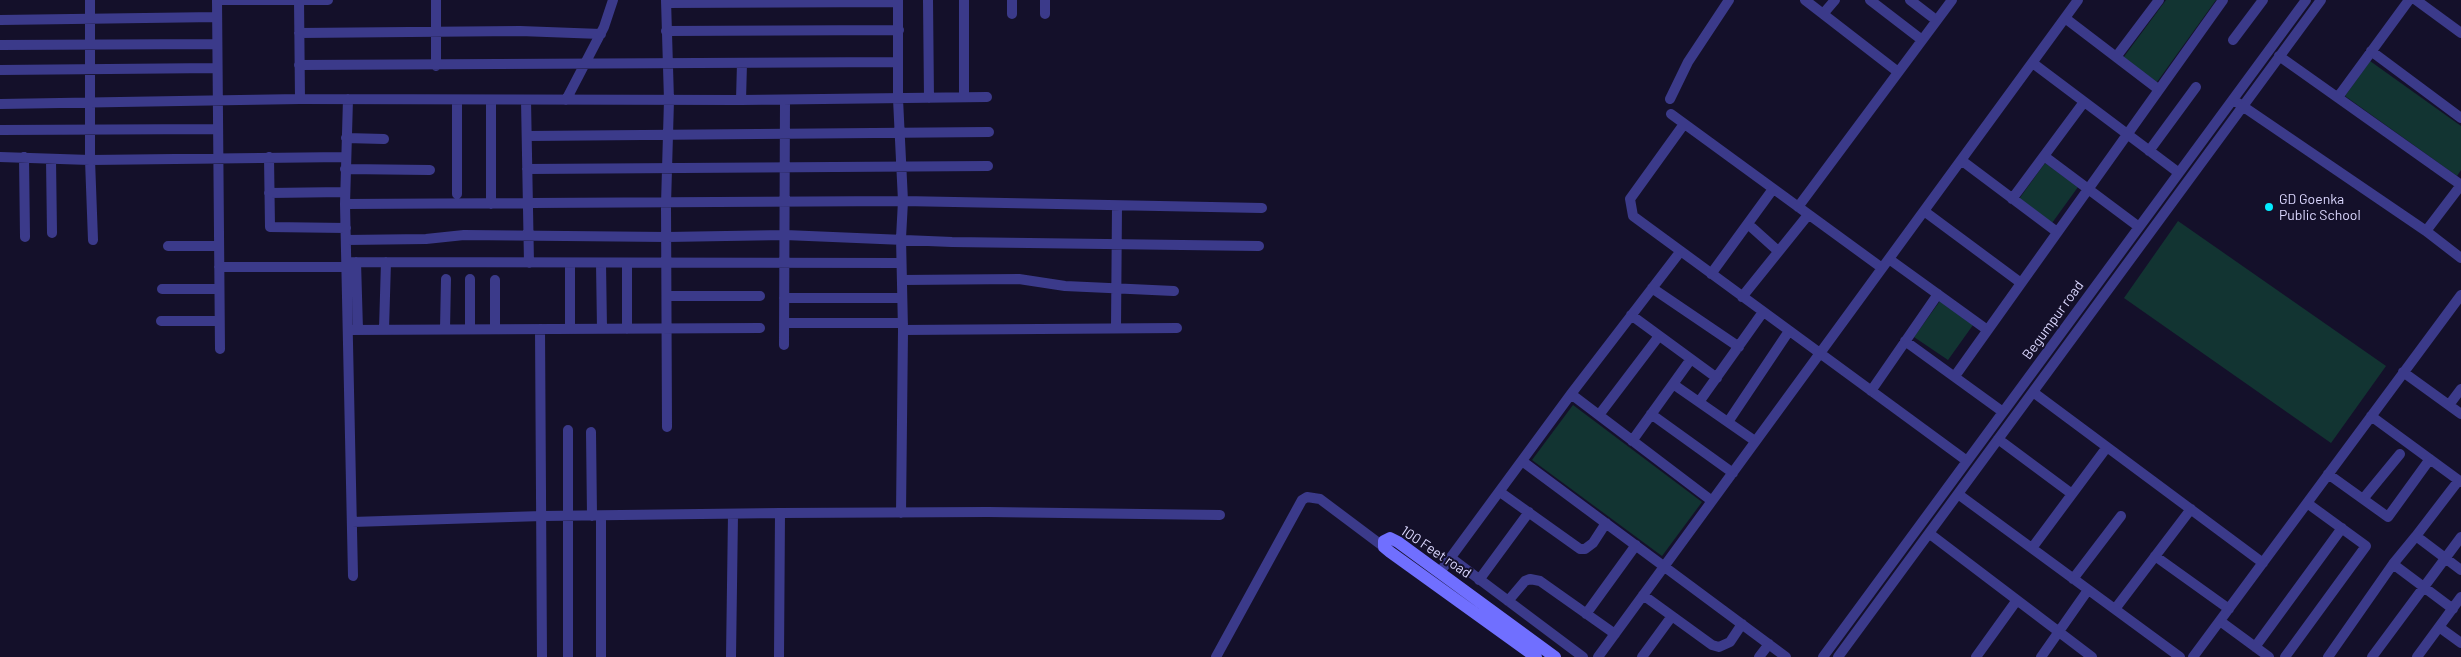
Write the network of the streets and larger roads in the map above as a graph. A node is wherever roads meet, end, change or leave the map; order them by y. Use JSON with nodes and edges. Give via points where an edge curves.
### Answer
{"nodes":[{"id":1,"x":90,"y":0,"type":"edge"},
{"id":2,"x":217,"y":0,"type":"edge"},
{"id":3,"x":299,"y":0,"type":"edge"},
{"id":4,"x":328,"y":0,"type":"edge"},
{"id":5,"x":436,"y":0,"type":"edge"},
{"id":6,"x":613,"y":0,"type":"edge"},
{"id":7,"x":928,"y":0,"type":"edge"},
{"id":8,"x":964,"y":0,"type":"edge"},
{"id":9,"x":1012,"y":0,"type":"edge"},
{"id":10,"x":1045,"y":0,"type":"edge"},
{"id":11,"x":1729,"y":0,"type":"edge"},
{"id":12,"x":1805,"y":0,"type":"edge"},
{"id":13,"x":1835,"y":0,"type":"edge"},
{"id":14,"x":1870,"y":0,"type":"edge"},
{"id":15,"x":1910,"y":0,"type":"edge"},
{"id":16,"x":1952,"y":0,"type":"edge"},
{"id":17,"x":2078,"y":0,"type":"edge"},
{"id":18,"x":2158,"y":0,"type":"edge"},
{"id":19,"x":2223,"y":0,"type":"edge"},
{"id":20,"x":2263,"y":0,"type":"edge"},
{"id":21,"x":2321,"y":0,"type":"edge"},
{"id":22,"x":2409,"y":0,"type":"edge"},
{"id":23,"x":2416,"y":0,"type":"edge"},
{"id":24,"x":666,"y":1,"type":"edge"},
{"id":25,"x":898,"y":1,"type":"edge"},
{"id":26,"x":2303,"y":1,"type":"edge"},
{"id":27,"x":1012,"y":14,"type":"dead end"},
{"id":28,"x":1045,"y":14,"type":"dead end"},
{"id":29,"x":1823,"y":14,"type":"junction"},
{"id":30,"x":217,"y":17,"type":"junction"},
{"id":31,"x":90,"y":18,"type":"junction"},
{"id":32,"x":2065,"y":18,"type":"junction"},
{"id":33,"x":0,"y":20,"type":"edge"},
{"id":34,"x":1936,"y":20,"type":"junction"},
{"id":35,"x":435,"y":30,"type":"junction"},
{"id":36,"x":899,"y":30,"type":"junction"},
{"id":37,"x":666,"y":31,"type":"junction"},
{"id":38,"x":299,"y":33,"type":"junction"},
{"id":39,"x":2461,"y":33,"type":"edge"},
{"id":40,"x":601,"y":34,"type":"junction"},
{"id":41,"x":1922,"y":40,"type":"junction"},
{"id":42,"x":2233,"y":40,"type":"dead end"},
{"id":43,"x":217,"y":44,"type":"junction"},
{"id":44,"x":91,"y":45,"type":"junction"},
{"id":45,"x":0,"y":46,"type":"edge"},
{"id":46,"x":2371,"y":51,"type":"junction"},
{"id":47,"x":2280,"y":56,"type":"junction"},
{"id":48,"x":2116,"y":57,"type":"junction"},
{"id":49,"x":898,"y":62,"type":"junction"},
{"id":50,"x":742,"y":63,"type":"junction"},
{"id":51,"x":299,"y":64,"type":"junction"},
{"id":52,"x":668,"y":64,"type":"junction"},
{"id":53,"x":2034,"y":64,"type":"junction"},
{"id":54,"x":584,"y":65,"type":"junction"},
{"id":55,"x":436,"y":66,"type":"junction"},
{"id":56,"x":217,"y":68,"type":"junction"},
{"id":57,"x":0,"y":70,"type":"edge"},
{"id":58,"x":91,"y":70,"type":"junction"},
{"id":59,"x":1898,"y":72,"type":"junction"},
{"id":60,"x":2196,"y":87,"type":"dead end"},
{"id":61,"x":2158,"y":89,"type":"junction"},
{"id":62,"x":964,"y":97,"type":"junction"},
{"id":63,"x":987,"y":97,"type":"dead end"},
{"id":64,"x":2338,"y":97,"type":"junction"},
{"id":65,"x":929,"y":98,"type":"junction"},
{"id":66,"x":300,"y":99,"type":"junction"},
{"id":67,"x":348,"y":99,"type":"junction"},
{"id":68,"x":898,"y":99,"type":"junction"},
{"id":69,"x":1670,"y":99,"type":"dead end"},
{"id":70,"x":217,"y":100,"type":"junction"},
{"id":71,"x":457,"y":100,"type":"junction"},
{"id":72,"x":490,"y":100,"type":"junction"},
{"id":73,"x":526,"y":100,"type":"junction"},
{"id":74,"x":566,"y":100,"type":"junction"},
{"id":75,"x":669,"y":100,"type":"junction"},
{"id":76,"x":741,"y":100,"type":"junction"},
{"id":77,"x":785,"y":100,"type":"junction"},
{"id":78,"x":2233,"y":100,"type":"junction"},
{"id":79,"x":2084,"y":102,"type":"junction"},
{"id":80,"x":0,"y":104,"type":"edge"},
{"id":81,"x":90,"y":104,"type":"junction"},
{"id":82,"x":2243,"y":106,"type":"junction"},
{"id":83,"x":1671,"y":114,"type":"dead end"},
{"id":84,"x":2461,"y":118,"type":"edge"},
{"id":85,"x":1684,"y":124,"type":"junction"},
{"id":86,"x":218,"y":129,"type":"junction"},
{"id":87,"x":0,"y":130,"type":"edge"},
{"id":88,"x":90,"y":130,"type":"junction"},
{"id":89,"x":989,"y":132,"type":"dead end"},
{"id":90,"x":2126,"y":134,"type":"junction"},
{"id":91,"x":785,"y":135,"type":"junction"},
{"id":92,"x":900,"y":135,"type":"junction"},
{"id":93,"x":527,"y":136,"type":"junction"},
{"id":94,"x":668,"y":136,"type":"junction"},
{"id":95,"x":346,"y":138,"type":"junction"},
{"id":96,"x":384,"y":139,"type":"dead end"},
{"id":97,"x":2149,"y":151,"type":"junction"},
{"id":98,"x":2044,"y":156,"type":"junction"},
{"id":99,"x":0,"y":157,"type":"edge"},
{"id":100,"x":24,"y":157,"type":"junction"},
{"id":101,"x":218,"y":157,"type":"junction"},
{"id":102,"x":269,"y":157,"type":"junction"},
{"id":103,"x":345,"y":157,"type":"junction"},
{"id":104,"x":51,"y":159,"type":"junction"},
{"id":105,"x":90,"y":160,"type":"junction"},
{"id":106,"x":1961,"y":160,"type":"junction"},
{"id":107,"x":902,"y":166,"type":"junction"},
{"id":108,"x":988,"y":166,"type":"dead end"},
{"id":109,"x":785,"y":167,"type":"junction"},
{"id":110,"x":667,"y":168,"type":"junction"},
{"id":111,"x":345,"y":169,"type":"junction"},
{"id":112,"x":527,"y":169,"type":"junction"},
{"id":113,"x":430,"y":170,"type":"dead end"},
{"id":114,"x":2179,"y":173,"type":"junction"},
{"id":115,"x":2461,"y":185,"type":"edge"},
{"id":116,"x":2089,"y":188,"type":"junction"},
{"id":117,"x":1773,"y":189,"type":"junction"},
{"id":118,"x":345,"y":192,"type":"junction"},
{"id":119,"x":269,"y":193,"type":"junction"},
{"id":120,"x":458,"y":194,"type":"dead end"},
{"id":121,"x":2012,"y":199,"type":"junction"},
{"id":122,"x":903,"y":201,"type":"junction"},
{"id":123,"x":785,"y":202,"type":"junction"},
{"id":124,"x":528,"y":203,"type":"junction"},
{"id":125,"x":345,"y":204,"type":"junction"},
{"id":126,"x":491,"y":204,"type":"junction"},
{"id":127,"x":666,"y":204,"type":"junction"},
{"id":128,"x":1117,"y":206,"type":"junction"},
{"id":129,"x":1262,"y":208,"type":"dead end"},
{"id":130,"x":1798,"y":208,"type":"junction"},
{"id":131,"x":1924,"y":211,"type":"junction"},
{"id":132,"x":1808,"y":215,"type":"junction"},
{"id":133,"x":1748,"y":224,"type":"junction"},
{"id":134,"x":2139,"y":227,"type":"junction"},
{"id":135,"x":346,"y":228,"type":"junction"},
{"id":136,"x":2426,"y":231,"type":"junction"},
{"id":137,"x":2057,"y":232,"type":"junction"},
{"id":138,"x":52,"y":233,"type":"dead end"},
{"id":139,"x":785,"y":235,"type":"junction"},
{"id":140,"x":528,"y":236,"type":"junction"},
{"id":141,"x":25,"y":237,"type":"dead end"},
{"id":142,"x":667,"y":237,"type":"junction"},
{"id":143,"x":901,"y":238,"type":"junction"},
{"id":144,"x":93,"y":240,"type":"dead end"},
{"id":145,"x":346,"y":240,"type":"junction"},
{"id":146,"x":1117,"y":244,"type":"junction"},
{"id":147,"x":168,"y":246,"type":"dead end"},
{"id":148,"x":218,"y":246,"type":"junction"},
{"id":149,"x":1260,"y":246,"type":"dead end"},
{"id":150,"x":1680,"y":252,"type":"junction"},
{"id":151,"x":1778,"y":252,"type":"junction"},
{"id":152,"x":2461,"y":258,"type":"edge"},
{"id":153,"x":1889,"y":259,"type":"junction"},
{"id":154,"x":386,"y":262,"type":"junction"},
{"id":155,"x":784,"y":262,"type":"junction"},
{"id":156,"x":529,"y":263,"type":"junction"},
{"id":157,"x":570,"y":263,"type":"junction"},
{"id":158,"x":601,"y":263,"type":"junction"},
{"id":159,"x":626,"y":263,"type":"junction"},
{"id":160,"x":667,"y":263,"type":"junction"},
{"id":161,"x":901,"y":263,"type":"junction"},
{"id":162,"x":350,"y":264,"type":"junction"},
{"id":163,"x":219,"y":267,"type":"junction"},
{"id":164,"x":1882,"y":268,"type":"junction"},
{"id":165,"x":1711,"y":274,"type":"junction"},
{"id":166,"x":446,"y":279,"type":"dead end"},
{"id":167,"x":470,"y":279,"type":"dead end"},
{"id":168,"x":495,"y":280,"type":"dead end"},
{"id":169,"x":902,"y":280,"type":"junction"},
{"id":170,"x":2021,"y":283,"type":"junction"},
{"id":171,"x":1652,"y":288,"type":"junction"},
{"id":172,"x":162,"y":289,"type":"dead end"},
{"id":173,"x":219,"y":289,"type":"junction"},
{"id":174,"x":1116,"y":290,"type":"junction"},
{"id":175,"x":1174,"y":291,"type":"dead end"},
{"id":176,"x":1938,"y":294,"type":"junction"},
{"id":177,"x":2461,"y":295,"type":"edge"},
{"id":178,"x":667,"y":296,"type":"junction"},
{"id":179,"x":760,"y":296,"type":"dead end"},
{"id":180,"x":1742,"y":297,"type":"junction"},
{"id":181,"x":784,"y":298,"type":"junction"},
{"id":182,"x":902,"y":298,"type":"junction"},
{"id":183,"x":1763,"y":312,"type":"junction"},
{"id":184,"x":1631,"y":315,"type":"junction"},
{"id":185,"x":219,"y":321,"type":"junction"},
{"id":186,"x":161,"y":322,"type":"dead end"},
{"id":187,"x":784,"y":323,"type":"junction"},
{"id":188,"x":903,"y":327,"type":"junction"},
{"id":189,"x":667,"y":328,"type":"junction"},
{"id":190,"x":760,"y":328,"type":"dead end"},
{"id":191,"x":1116,"y":328,"type":"junction"},
{"id":192,"x":1176,"y":328,"type":"dead end"},
{"id":193,"x":445,"y":329,"type":"junction"},
{"id":194,"x":470,"y":329,"type":"junction"},
{"id":195,"x":495,"y":329,"type":"junction"},
{"id":196,"x":540,"y":329,"type":"junction"},
{"id":197,"x":602,"y":329,"type":"junction"},
{"id":198,"x":627,"y":329,"type":"junction"},
{"id":199,"x":1986,"y":329,"type":"junction"},
{"id":200,"x":353,"y":330,"type":"junction"},
{"id":201,"x":384,"y":330,"type":"junction"},
{"id":202,"x":570,"y":330,"type":"junction"},
{"id":203,"x":1789,"y":331,"type":"junction"},
{"id":204,"x":1659,"y":336,"type":"junction"},
{"id":205,"x":1905,"y":341,"type":"junction"},
{"id":206,"x":784,"y":345,"type":"dead end"},
{"id":207,"x":1739,"y":347,"type":"junction"},
{"id":208,"x":220,"y":348,"type":"dead end"},
{"id":209,"x":1821,"y":354,"type":"junction"},
{"id":210,"x":1691,"y":359,"type":"junction"},
{"id":211,"x":2403,"y":372,"type":"junction"},
{"id":212,"x":1955,"y":376,"type":"junction"},
{"id":213,"x":1717,"y":378,"type":"junction"},
{"id":214,"x":1673,"y":384,"type":"junction"},
{"id":215,"x":2461,"y":389,"type":"edge"},
{"id":216,"x":1871,"y":391,"type":"junction"},
{"id":217,"x":2033,"y":392,"type":"junction"},
{"id":218,"x":1571,"y":394,"type":"junction"},
{"id":219,"x":1699,"y":402,"type":"junction"},
{"id":220,"x":2449,"y":405,"type":"junction"},
{"id":221,"x":2003,"y":412,"type":"junction"},
{"id":222,"x":1651,"y":414,"type":"junction"},
{"id":223,"x":2461,"y":414,"type":"edge"},
{"id":224,"x":1599,"y":415,"type":"junction"},
{"id":225,"x":2371,"y":416,"type":"junction"},
{"id":226,"x":1728,"y":422,"type":"junction"},
{"id":227,"x":667,"y":427,"type":"dead end"},
{"id":228,"x":568,"y":430,"type":"dead end"},
{"id":229,"x":591,"y":432,"type":"dead end"},
{"id":230,"x":1998,"y":439,"type":"junction"},
{"id":231,"x":1632,"y":441,"type":"junction"},
{"id":232,"x":1756,"y":441,"type":"junction"},
{"id":233,"x":2107,"y":447,"type":"junction"},
{"id":234,"x":2400,"y":454,"type":"dead end"},
{"id":235,"x":2430,"y":459,"type":"junction"},
{"id":236,"x":1522,"y":461,"type":"junction"},
{"id":237,"x":1967,"y":461,"type":"junction"},
{"id":238,"x":1732,"y":473,"type":"junction"},
{"id":239,"x":2328,"y":474,"type":"junction"},
{"id":240,"x":2460,"y":481,"type":"edge"},
{"id":241,"x":1500,"y":492,"type":"junction"},
{"id":242,"x":1958,"y":494,"type":"junction"},
{"id":243,"x":2072,"y":494,"type":"junction"},
{"id":244,"x":2363,"y":499,"type":"junction"},
{"id":245,"x":1712,"y":501,"type":"junction"},
{"id":246,"x":2307,"y":503,"type":"junction"},
{"id":247,"x":1932,"y":508,"type":"junction"},
{"id":248,"x":2191,"y":510,"type":"junction"},
{"id":249,"x":1529,"y":512,"type":"junction"},
{"id":250,"x":780,"y":513,"type":"junction"},
{"id":251,"x":901,"y":513,"type":"junction"},
{"id":252,"x":733,"y":514,"type":"junction"},
{"id":253,"x":1220,"y":515,"type":"dead end"},
{"id":254,"x":542,"y":516,"type":"junction"},
{"id":255,"x":568,"y":516,"type":"junction"},
{"id":256,"x":596,"y":516,"type":"junction"},
{"id":257,"x":1942,"y":516,"type":"junction"},
{"id":258,"x":2121,"y":516,"type":"dead end"},
{"id":259,"x":352,"y":522,"type":"junction"},
{"id":260,"x":1606,"y":523,"type":"junction"},
{"id":261,"x":2342,"y":528,"type":"junction"},
{"id":262,"x":1930,"y":534,"type":"junction"},
{"id":263,"x":2416,"y":536,"type":"junction"},
{"id":264,"x":2461,"y":537,"type":"edge"},
{"id":265,"x":1636,"y":545,"type":"junction"},
{"id":266,"x":1384,"y":547,"type":"junction"},
{"id":267,"x":2032,"y":548,"type":"junction"},
{"id":268,"x":2155,"y":556,"type":"junction"},
{"id":269,"x":1450,"y":558,"type":"junction"},
{"id":270,"x":2445,"y":558,"type":"junction"},
{"id":271,"x":2263,"y":563,"type":"junction"},
{"id":272,"x":2393,"y":564,"type":"junction"},
{"id":273,"x":1664,"y":566,"type":"junction"},
{"id":274,"x":2461,"y":570,"type":"edge"},
{"id":275,"x":1440,"y":572,"type":"junction"},
{"id":276,"x":353,"y":576,"type":"dead end"},
{"id":277,"x":2072,"y":579,"type":"junction"},
{"id":278,"x":1480,"y":580,"type":"junction"},
{"id":279,"x":2423,"y":587,"type":"junction"},
{"id":280,"x":2088,"y":590,"type":"junction"},
{"id":281,"x":1643,"y":595,"type":"junction"},
{"id":282,"x":2461,"y":598,"type":"edge"},
{"id":283,"x":2017,"y":600,"type":"junction"},
{"id":284,"x":1508,"y":601,"type":"junction"},
{"id":285,"x":2114,"y":609,"type":"junction"},
{"id":286,"x":2229,"y":609,"type":"junction"},
{"id":287,"x":2453,"y":609,"type":"junction"},
{"id":288,"x":1586,"y":614,"type":"junction"},
{"id":289,"x":1672,"y":616,"type":"junction"},
{"id":290,"x":2220,"y":621,"type":"junction"},
{"id":291,"x":1742,"y":624,"type":"junction"},
{"id":292,"x":2439,"y":627,"type":"junction"},
{"id":293,"x":2060,"y":632,"type":"junction"},
{"id":294,"x":1615,"y":634,"type":"junction"},
{"id":295,"x":2461,"y":643,"type":"edge"},
{"id":296,"x":1769,"y":644,"type":"junction"},
{"id":297,"x":2255,"y":647,"type":"junction"},
{"id":298,"x":2198,"y":655,"type":"edge"},
{"id":299,"x":542,"y":657,"type":"edge"},
{"id":300,"x":568,"y":657,"type":"edge"},
{"id":301,"x":601,"y":657,"type":"edge"},
{"id":302,"x":731,"y":657,"type":"edge"},
{"id":303,"x":779,"y":657,"type":"edge"},
{"id":304,"x":1216,"y":657,"type":"edge"},
{"id":305,"x":1536,"y":657,"type":"edge"},
{"id":306,"x":1555,"y":657,"type":"edge"},
{"id":307,"x":1583,"y":657,"type":"edge"},
{"id":308,"x":1598,"y":657,"type":"edge"},
{"id":309,"x":1642,"y":657,"type":"edge"},
{"id":310,"x":1759,"y":657,"type":"edge"},
{"id":311,"x":1786,"y":657,"type":"edge"},
{"id":312,"x":1823,"y":657,"type":"edge"},
{"id":313,"x":1838,"y":657,"type":"edge"},
{"id":314,"x":1976,"y":657,"type":"edge"},
{"id":315,"x":2041,"y":657,"type":"edge"},
{"id":316,"x":2092,"y":657,"type":"edge"},
{"id":317,"x":2180,"y":657,"type":"edge"},
{"id":318,"x":2269,"y":657,"type":"edge"},
{"id":319,"x":2285,"y":657,"type":"edge"},
{"id":320,"x":2328,"y":657,"type":"edge"},
{"id":321,"x":2372,"y":657,"type":"edge"},
{"id":322,"x":2417,"y":657,"type":"edge"}],
"edges":[{"from":1,"to":31,"type":"street"},
{"from":2,"to":3,"type":"street"},
{"from":2,"to":30,"type":"street"},
{"from":3,"to":4,"type":"street"},
{"from":3,"to":38,"type":"street"},
{"from":5,"to":35,"type":"street"},
{"from":6,"to":40,"type":"street"},
{"from":7,"to":65,"type":"street"},
{"from":8,"to":62,"type":"street"},
{"from":9,"to":27,"type":"street"},
{"from":10,"to":28,"type":"street"},
{"from":11,"to":69,"type":"street","via":[[1688,62]]},
{"from":12,"to":29,"type":"street"},
{"from":13,"to":29,"type":"street"},
{"from":14,"to":41,"type":"street"},
{"from":15,"to":34,"type":"street"},
{"from":16,"to":34,"type":"street"},
{"from":17,"to":32,"type":"street"},
{"from":18,"to":48,"type":"street"},
{"from":19,"to":61,"type":"street"},
{"from":20,"to":42,"type":"street"},
{"from":21,"to":47,"type":"street","name":"Begumpur road"},
{"from":22,"to":46,"type":"street"},
{"from":23,"to":39,"type":"street"},
{"from":24,"to":25,"type":"street"},
{"from":24,"to":37,"type":"street"},
{"from":25,"to":36,"type":"street"},
{"from":26,"to":78,"type":"street","name":"Begumpur road"},
{"from":29,"to":59,"type":"street"},
{"from":30,"to":31,"type":"street"},
{"from":30,"to":43,"type":"street"},
{"from":31,"to":33,"type":"street"},
{"from":31,"to":44,"type":"street"},
{"from":32,"to":48,"type":"street"},
{"from":32,"to":53,"type":"street"},
{"from":34,"to":41,"type":"street"},
{"from":35,"to":38,"type":"street"},
{"from":35,"to":40,"type":"street"},
{"from":35,"to":55,"type":"street"},
{"from":36,"to":37,"type":"street"},
{"from":36,"to":49,"type":"street"},
{"from":37,"to":52,"type":"street"},
{"from":38,"to":51,"type":"street"},
{"from":40,"to":54,"type":"street"},
{"from":41,"to":59,"type":"street"},
{"from":43,"to":44,"type":"street"},
{"from":43,"to":56,"type":"street"},
{"from":44,"to":45,"type":"street"},
{"from":44,"to":58,"type":"street"},
{"from":46,"to":64,"type":"street"},
{"from":46,"to":84,"type":"street"},
{"from":47,"to":64,"type":"street"},
{"from":47,"to":82,"type":"street","name":"Begumpur road"},
{"from":48,"to":61,"type":"street"},
{"from":49,"to":50,"type":"street"},
{"from":49,"to":68,"type":"street"},
{"from":50,"to":52,"type":"street"},
{"from":50,"to":76,"type":"street"},
{"from":51,"to":55,"type":"street"},
{"from":51,"to":66,"type":"street"},
{"from":52,"to":54,"type":"street"},
{"from":52,"to":75,"type":"street"},
{"from":53,"to":79,"type":"street"},
{"from":53,"to":106,"type":"street"},
{"from":54,"to":55,"type":"street"},
{"from":54,"to":74,"type":"street"},
{"from":56,"to":58,"type":"street"},
{"from":56,"to":70,"type":"street"},
{"from":57,"to":58,"type":"street"},
{"from":58,"to":81,"type":"street"},
{"from":59,"to":130,"type":"street"},
{"from":60,"to":97,"type":"street"},
{"from":61,"to":90,"type":"street"},
{"from":62,"to":63,"type":"street"},
{"from":62,"to":65,"type":"street"},
{"from":64,"to":115,"type":"street"},
{"from":65,"to":68,"type":"street"},
{"from":66,"to":67,"type":"street"},
{"from":66,"to":70,"type":"street"},
{"from":67,"to":71,"type":"street"},
{"from":67,"to":95,"type":"street"},
{"from":68,"to":77,"type":"street"},
{"from":68,"to":92,"type":"street"},
{"from":70,"to":81,"type":"street"},
{"from":70,"to":86,"type":"street"},
{"from":71,"to":72,"type":"street"},
{"from":71,"to":120,"type":"street"},
{"from":72,"to":73,"type":"street"},
{"from":72,"to":126,"type":"street"},
{"from":73,"to":74,"type":"street"},
{"from":73,"to":93,"type":"street"},
{"from":74,"to":75,"type":"street"},
{"from":75,"to":76,"type":"street"},
{"from":75,"to":94,"type":"street"},
{"from":76,"to":77,"type":"street"},
{"from":77,"to":91,"type":"street"},
{"from":78,"to":82,"type":"street"},
{"from":78,"to":114,"type":"street","name":"Begumpur road"},
{"from":79,"to":90,"type":"street"},
{"from":79,"to":98,"type":"street"},
{"from":80,"to":81,"type":"street"},
{"from":81,"to":88,"type":"street"},
{"from":82,"to":136,"type":"street"},
{"from":82,"to":217,"type":"street","name":"Begumpur road"},
{"from":83,"to":85,"type":"street"},
{"from":85,"to":117,"type":"street"},
{"from":85,"to":150,"type":"street","via":[[1630,199],[1632,216]]},
{"from":86,"to":88,"type":"street"},
{"from":86,"to":101,"type":"street"},
{"from":87,"to":88,"type":"street"},
{"from":88,"to":105,"type":"street"},
{"from":89,"to":92,"type":"street"},
{"from":90,"to":97,"type":"street"},
{"from":90,"to":116,"type":"street"},
{"from":91,"to":92,"type":"street"},
{"from":91,"to":94,"type":"street"},
{"from":91,"to":109,"type":"street"},
{"from":92,"to":107,"type":"street"},
{"from":93,"to":94,"type":"street"},
{"from":93,"to":112,"type":"street"},
{"from":94,"to":110,"type":"street"},
{"from":95,"to":96,"type":"street"},
{"from":95,"to":103,"type":"street"},
{"from":97,"to":114,"type":"street"},
{"from":98,"to":116,"type":"street"},
{"from":98,"to":121,"type":"street"},
{"from":99,"to":100,"type":"street"},
{"from":100,"to":104,"type":"street"},
{"from":100,"to":141,"type":"street"},
{"from":101,"to":102,"type":"street"},
{"from":101,"to":105,"type":"street"},
{"from":101,"to":148,"type":"street"},
{"from":102,"to":103,"type":"street"},
{"from":102,"to":119,"type":"street"},
{"from":103,"to":111,"type":"street"},
{"from":104,"to":105,"type":"street"},
{"from":104,"to":138,"type":"street"},
{"from":105,"to":144,"type":"street"},
{"from":106,"to":121,"type":"street"},
{"from":106,"to":131,"type":"street"},
{"from":107,"to":108,"type":"street"},
{"from":107,"to":109,"type":"street"},
{"from":107,"to":122,"type":"street"},
{"from":109,"to":110,"type":"street"},
{"from":109,"to":123,"type":"street"},
{"from":110,"to":112,"type":"street"},
{"from":110,"to":127,"type":"street"},
{"from":111,"to":113,"type":"street"},
{"from":111,"to":118,"type":"street"},
{"from":112,"to":124,"type":"street"},
{"from":114,"to":134,"type":"street","name":"Begumpur road"},
{"from":115,"to":136,"type":"street"},
{"from":116,"to":134,"type":"street"},
{"from":116,"to":137,"type":"street"},
{"from":117,"to":130,"type":"street"},
{"from":117,"to":133,"type":"street"},
{"from":118,"to":119,"type":"street"},
{"from":118,"to":125,"type":"street"},
{"from":119,"to":135,"type":"street","via":[[271,228]]},
{"from":121,"to":137,"type":"street"},
{"from":122,"to":123,"type":"street"},
{"from":122,"to":128,"type":"street"},
{"from":122,"to":143,"type":"street"},
{"from":123,"to":127,"type":"street"},
{"from":123,"to":139,"type":"street"},
{"from":124,"to":126,"type":"street"},
{"from":124,"to":127,"type":"street"},
{"from":124,"to":140,"type":"street"},
{"from":125,"to":126,"type":"street"},
{"from":125,"to":135,"type":"street"},
{"from":127,"to":142,"type":"street"},
{"from":128,"to":129,"type":"street"},
{"from":128,"to":146,"type":"street"},
{"from":130,"to":132,"type":"street"},
{"from":131,"to":153,"type":"street"},
{"from":131,"to":170,"type":"street"},
{"from":132,"to":151,"type":"street"},
{"from":132,"to":164,"type":"street"},
{"from":133,"to":151,"type":"street"},
{"from":133,"to":165,"type":"street"},
{"from":134,"to":221,"type":"street","name":"Begumpur road"},
{"from":135,"to":145,"type":"street"},
{"from":136,"to":152,"type":"street"},
{"from":137,"to":170,"type":"street"},
{"from":139,"to":142,"type":"street"},
{"from":139,"to":143,"type":"street"},
{"from":139,"to":155,"type":"street"},
{"from":140,"to":142,"type":"street"},
{"from":140,"to":145,"type":"street"},
{"from":140,"to":156,"type":"street"},
{"from":142,"to":160,"type":"street"},
{"from":143,"to":146,"type":"street","via":[[952,242]]},
{"from":143,"to":161,"type":"street"},
{"from":145,"to":162,"type":"street"},
{"from":146,"to":149,"type":"street"},
{"from":146,"to":174,"type":"street"},
{"from":147,"to":148,"type":"street"},
{"from":148,"to":163,"type":"street"},
{"from":150,"to":165,"type":"street"},
{"from":150,"to":171,"type":"street"},
{"from":151,"to":180,"type":"street"},
{"from":153,"to":164,"type":"street"},
{"from":153,"to":176,"type":"street"},
{"from":154,"to":156,"type":"street"},
{"from":154,"to":162,"type":"street"},
{"from":154,"to":201,"type":"street"},
{"from":155,"to":160,"type":"street"},
{"from":155,"to":161,"type":"street"},
{"from":155,"to":181,"type":"street"},
{"from":156,"to":157,"type":"street"},
{"from":157,"to":158,"type":"street"},
{"from":157,"to":202,"type":"street"},
{"from":158,"to":159,"type":"street"},
{"from":158,"to":197,"type":"street"},
{"from":159,"to":160,"type":"street"},
{"from":159,"to":198,"type":"street"},
{"from":160,"to":178,"type":"street"},
{"from":161,"to":169,"type":"street"},
{"from":162,"to":163,"type":"street"},
{"from":162,"to":200,"type":"street"},
{"from":163,"to":173,"type":"street"},
{"from":164,"to":209,"type":"street"},
{"from":165,"to":180,"type":"street"},
{"from":166,"to":193,"type":"street"},
{"from":167,"to":194,"type":"street"},
{"from":168,"to":195,"type":"street"},
{"from":169,"to":174,"type":"street","via":[[1019,279]]},
{"from":169,"to":182,"type":"street"},
{"from":170,"to":199,"type":"street"},
{"from":171,"to":184,"type":"street"},
{"from":171,"to":207,"type":"street"},
{"from":172,"to":173,"type":"street"},
{"from":173,"to":185,"type":"street"},
{"from":174,"to":175,"type":"street"},
{"from":174,"to":191,"type":"street"},
{"from":176,"to":199,"type":"street"},
{"from":176,"to":205,"type":"street"},
{"from":177,"to":211,"type":"street"},
{"from":178,"to":179,"type":"street"},
{"from":178,"to":189,"type":"street"},
{"from":180,"to":183,"type":"street"},
{"from":181,"to":182,"type":"street"},
{"from":181,"to":187,"type":"street"},
{"from":182,"to":188,"type":"street"},
{"from":183,"to":203,"type":"street"},
{"from":183,"to":207,"type":"street"},
{"from":184,"to":204,"type":"street"},
{"from":184,"to":218,"type":"street"},
{"from":185,"to":186,"type":"street"},
{"from":185,"to":208,"type":"street"},
{"from":187,"to":188,"type":"street"},
{"from":187,"to":206,"type":"street"},
{"from":188,"to":191,"type":"street"},
{"from":188,"to":251,"type":"street"},
{"from":189,"to":190,"type":"street"},
{"from":189,"to":198,"type":"street"},
{"from":189,"to":227,"type":"street"},
{"from":191,"to":192,"type":"street"},
{"from":193,"to":194,"type":"street"},
{"from":193,"to":201,"type":"street"},
{"from":194,"to":195,"type":"street"},
{"from":195,"to":196,"type":"street"},
{"from":196,"to":202,"type":"street"},
{"from":196,"to":254,"type":"street"},
{"from":197,"to":198,"type":"street"},
{"from":197,"to":202,"type":"street"},
{"from":199,"to":212,"type":"street"},
{"from":200,"to":201,"type":"street"},
{"from":200,"to":259,"type":"street"},
{"from":203,"to":209,"type":"street"},
{"from":203,"to":226,"type":"street"},
{"from":204,"to":210,"type":"street"},
{"from":204,"to":224,"type":"street"},
{"from":205,"to":212,"type":"street"},
{"from":205,"to":216,"type":"street"},
{"from":207,"to":213,"type":"street"},
{"from":209,"to":216,"type":"street"},
{"from":209,"to":232,"type":"street"},
{"from":210,"to":213,"type":"street"},
{"from":210,"to":214,"type":"street"},
{"from":211,"to":220,"type":"street"},
{"from":211,"to":225,"type":"street"},
{"from":212,"to":221,"type":"street"},
{"from":213,"to":219,"type":"street"},
{"from":214,"to":219,"type":"street"},
{"from":214,"to":222,"type":"street"},
{"from":215,"to":220,"type":"street"},
{"from":216,"to":237,"type":"street"},
{"from":217,"to":230,"type":"street","name":"Begumpur road"},
{"from":217,"to":233,"type":"street"},
{"from":218,"to":224,"type":"street"},
{"from":218,"to":236,"type":"street"},
{"from":219,"to":226,"type":"street"},
{"from":220,"to":223,"type":"street"},
{"from":221,"to":237,"type":"street","name":"Begumpur road"},
{"from":222,"to":231,"type":"street"},
{"from":222,"to":238,"type":"street"},
{"from":224,"to":231,"type":"street"},
{"from":225,"to":235,"type":"street"},
{"from":225,"to":239,"type":"street"},
{"from":226,"to":232,"type":"street"},
{"from":228,"to":255,"type":"street"},
{"from":229,"to":256,"type":"street"},
{"from":230,"to":242,"type":"street","name":"Begumpur road"},
{"from":230,"to":243,"type":"street"},
{"from":231,"to":245,"type":"street"},
{"from":232,"to":238,"type":"street"},
{"from":233,"to":243,"type":"street"},
{"from":233,"to":248,"type":"street"},
{"from":234,"to":244,"type":"street"},
{"from":235,"to":240,"type":"street"},
{"from":235,"to":244,"type":"street","via":[[2388,517]]},
{"from":236,"to":241,"type":"street"},
{"from":236,"to":260,"type":"street"},
{"from":237,"to":247,"type":"street","name":"Begumpur road"},
{"from":238,"to":245,"type":"street"},
{"from":239,"to":244,"type":"street"},
{"from":239,"to":246,"type":"street"},
{"from":240,"to":263,"type":"street"},
{"from":241,"to":249,"type":"street"},
{"from":241,"to":269,"type":"street"},
{"from":242,"to":257,"type":"street","name":"Begumpur road"},
{"from":242,"to":267,"type":"street"},
{"from":243,"to":267,"type":"street"},
{"from":245,"to":273,"type":"street"},
{"from":246,"to":261,"type":"street"},
{"from":246,"to":271,"type":"street"},
{"from":247,"to":257,"type":"street"},
{"from":247,"to":312,"type":"street","name":"Begumpur road"},
{"from":248,"to":268,"type":"street"},
{"from":248,"to":271,"type":"street"},
{"from":249,"to":260,"type":"street","via":[[1580,549],[1593,543]]},
{"from":249,"to":278,"type":"street"},
{"from":250,"to":251,"type":"street"},
{"from":250,"to":252,"type":"street"},
{"from":250,"to":303,"type":"street"},
{"from":251,"to":253,"type":"street"},
{"from":252,"to":256,"type":"street"},
{"from":252,"to":302,"type":"street"},
{"from":254,"to":255,"type":"street"},
{"from":254,"to":259,"type":"street"},
{"from":254,"to":299,"type":"street"},
{"from":255,"to":256,"type":"street"},
{"from":255,"to":300,"type":"street"},
{"from":256,"to":301,"type":"street"},
{"from":257,"to":262,"type":"street","name":"Begumpur road"},
{"from":258,"to":277,"type":"street"},
{"from":259,"to":276,"type":"street"},
{"from":260,"to":265,"type":"street"},
{"from":261,"to":297,"type":"street"},
{"from":261,"to":319,"type":"street","via":[[2366,546]]},
{"from":262,"to":283,"type":"street"},
{"from":262,"to":313,"type":"street","name":"Begumpur road"},
{"from":263,"to":270,"type":"street"},
{"from":263,"to":272,"type":"street"},
{"from":264,"to":270,"type":"street"},
{"from":265,"to":273,"type":"street"},
{"from":265,"to":288,"type":"street"},
{"from":266,"to":275,"type":"street","name":"100 Feet road","via":[[1384,541],[1390,538]]},
{"from":266,"to":304,"type":"street","via":[[1320,499],[1307,497],[1302,500]]},
{"from":266,"to":305,"type":"street","name":"100 Feet road"},
{"from":267,"to":277,"type":"street"},
{"from":268,"to":285,"type":"street"},
{"from":268,"to":286,"type":"street"},
{"from":269,"to":275,"type":"street"},
{"from":269,"to":278,"type":"street"},
{"from":270,"to":274,"type":"street"},
{"from":270,"to":279,"type":"street"},
{"from":271,"to":286,"type":"street"},
{"from":272,"to":279,"type":"street"},
{"from":272,"to":320,"type":"street"},
{"from":273,"to":281,"type":"street"},
{"from":273,"to":291,"type":"street"},
{"from":275,"to":306,"type":"street","name":"100 Feet road"},
{"from":277,"to":280,"type":"street"},
{"from":278,"to":284,"type":"street"},
{"from":279,"to":287,"type":"street"},
{"from":279,"to":321,"type":"street"},
{"from":280,"to":285,"type":"street"},
{"from":280,"to":293,"type":"street"},
{"from":281,"to":289,"type":"street"},
{"from":281,"to":294,"type":"street"},
{"from":282,"to":287,"type":"street"},
{"from":283,"to":293,"type":"street"},
{"from":283,"to":314,"type":"street"},
{"from":284,"to":288,"type":"street","via":[[1530,578],[1540,581]]},
{"from":284,"to":307,"type":"street"},
{"from":285,"to":317,"type":"street"},
{"from":286,"to":290,"type":"street"},
{"from":287,"to":292,"type":"street"},
{"from":288,"to":294,"type":"street"},
{"from":289,"to":291,"type":"street","via":[[1719,647],[1730,642]]},
{"from":289,"to":309,"type":"street"},
{"from":290,"to":297,"type":"street"},
{"from":290,"to":298,"type":"street"},
{"from":291,"to":296,"type":"street"},
{"from":292,"to":295,"type":"street"},
{"from":292,"to":322,"type":"street"},
{"from":293,"to":315,"type":"street"},
{"from":293,"to":316,"type":"street"},
{"from":294,"to":308,"type":"street"},
{"from":296,"to":310,"type":"street"},
{"from":296,"to":311,"type":"street"},
{"from":297,"to":318,"type":"street"}]}
